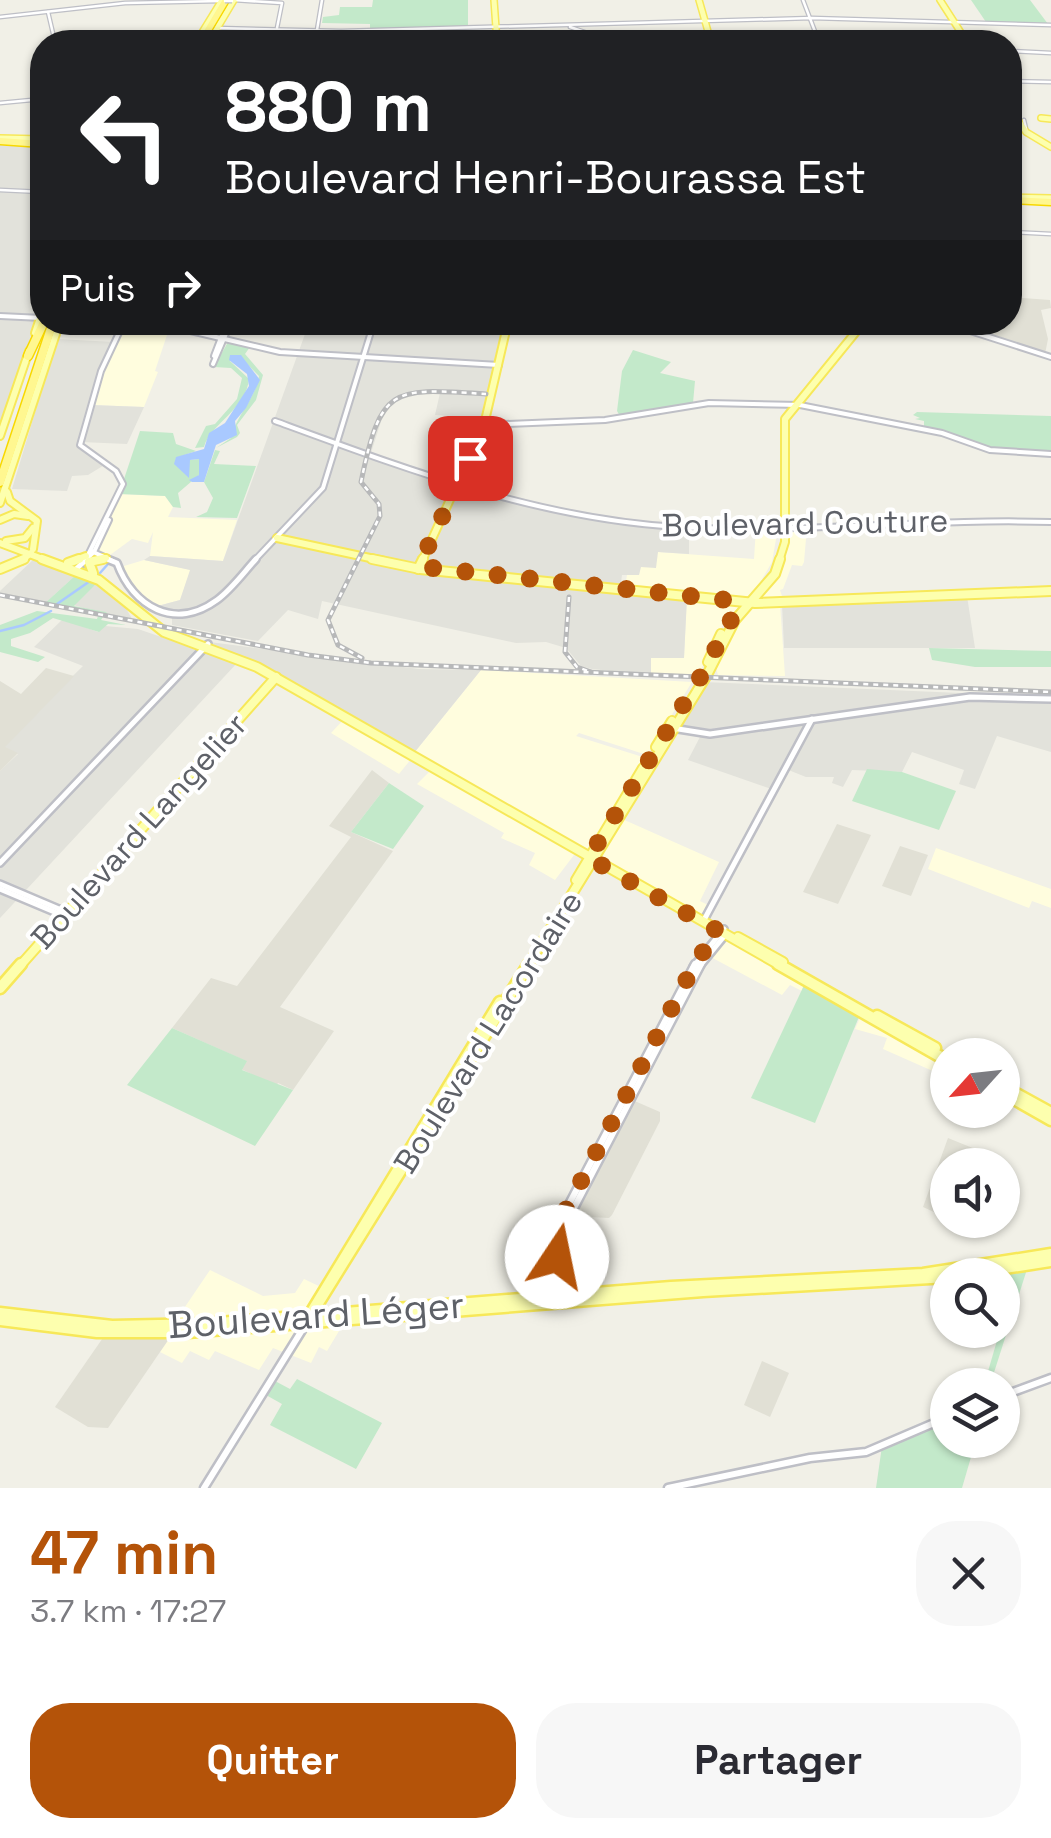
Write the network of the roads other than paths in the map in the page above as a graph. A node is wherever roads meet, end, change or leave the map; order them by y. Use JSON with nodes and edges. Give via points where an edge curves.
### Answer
{"nodes":[{"id":1,"x":175,"y":0,"type":"edge"},
{"id":2,"x":228,"y":0,"type":"edge"},
{"id":3,"x":323,"y":0,"type":"edge"},
{"id":4,"x":493,"y":0,"type":"edge"},
{"id":5,"x":698,"y":0,"type":"edge"},
{"id":6,"x":803,"y":0,"type":"edge"},
{"id":7,"x":940,"y":0,"type":"edge"},
{"id":8,"x":146,"y":1,"type":"edge"},
{"id":9,"x":47,"y":13,"type":"junction"},
{"id":10,"x":0,"y":17,"type":"edge"},
{"id":11,"x":810,"y":18,"type":"junction"},
{"id":12,"x":210,"y":20,"type":"joint"},
{"id":13,"x":703,"y":20,"type":"junction"},
{"id":14,"x":954,"y":22,"type":"junction"},
{"id":15,"x":582,"y":24,"type":"junction"},
{"id":16,"x":1051,"y":25,"type":"edge"},
{"id":17,"x":540,"y":26,"type":"junction"},
{"id":18,"x":570,"y":26,"type":"junction"},
{"id":19,"x":494,"y":27,"type":"junction"},
{"id":20,"x":217,"y":29,"type":"joint"},
{"id":21,"x":51,"y":30,"type":"edge"},
{"id":22,"x":207,"y":30,"type":"edge"},
{"id":23,"x":210,"y":30,"type":"edge"},
{"id":24,"x":210,"y":30,"type":"edge"},
{"id":25,"x":275,"y":30,"type":"joint"},
{"id":26,"x":318,"y":30,"type":"edge"},
{"id":27,"x":396,"y":30,"type":"edge"},
{"id":28,"x":494,"y":30,"type":"edge"},
{"id":29,"x":581,"y":30,"type":"edge"},
{"id":30,"x":706,"y":30,"type":"edge"},
{"id":31,"x":814,"y":30,"type":"edge"},
{"id":32,"x":959,"y":30,"type":"edge"},
{"id":33,"x":1022,"y":52,"type":"edge"},
{"id":34,"x":1051,"y":53,"type":"edge"},
{"id":35,"x":1022,"y":81,"type":"edge"},
{"id":36,"x":1051,"y":82,"type":"edge"},
{"id":37,"x":30,"y":101,"type":"edge"},
{"id":38,"x":0,"y":103,"type":"edge"},
{"id":39,"x":1041,"y":118,"type":"dead end"},
{"id":40,"x":1051,"y":119,"type":"edge"},
{"id":41,"x":1022,"y":126,"type":"edge"},
{"id":42,"x":1022,"y":128,"type":"edge"},
{"id":43,"x":0,"y":141,"type":"edge"},
{"id":44,"x":30,"y":142,"type":"edge"},
{"id":45,"x":1051,"y":147,"type":"edge"},
{"id":46,"x":0,"y":190,"type":"edge"},
{"id":47,"x":30,"y":191,"type":"edge"},
{"id":48,"x":1022,"y":200,"type":"edge"},
{"id":49,"x":1048,"y":201,"type":"edge"},
{"id":50,"x":1022,"y":233,"type":"edge"},
{"id":51,"x":1051,"y":234,"type":"edge"},
{"id":52,"x":0,"y":315,"type":"edge"},
{"id":53,"x":30,"y":318,"type":"edge"},
{"id":54,"x":39,"y":335,"type":"edge"},
{"id":55,"x":42,"y":335,"type":"edge"},
{"id":56,"x":43,"y":335,"type":"edge"},
{"id":57,"x":47,"y":335,"type":"edge"},
{"id":58,"x":118,"y":335,"type":"edge"},
{"id":59,"x":206,"y":335,"type":"edge"},
{"id":60,"x":224,"y":335,"type":"edge"},
{"id":61,"x":370,"y":335,"type":"edge"},
{"id":62,"x":504,"y":335,"type":"edge"},
{"id":63,"x":850,"y":335,"type":"edge"},
{"id":64,"x":982,"y":335,"type":"edge"},
{"id":65,"x":222,"y":339,"type":"junction"},
{"id":66,"x":28,"y":356,"type":"joint"},
{"id":67,"x":364,"y":356,"type":"junction"},
{"id":68,"x":1051,"y":357,"type":"edge"},
{"id":69,"x":48,"y":361,"type":"joint"},
{"id":70,"x":498,"y":364,"type":"junction"},
{"id":71,"x":791,"y":405,"type":"junction"},
{"id":72,"x":274,"y":421,"type":"dead end"},
{"id":73,"x":482,"y":425,"type":"junction"},
{"id":74,"x":0,"y":436,"type":"edge"},
{"id":75,"x":338,"y":444,"type":"junction"},
{"id":76,"x":1051,"y":454,"type":"edge"},
{"id":77,"x":0,"y":461,"type":"edge"},
{"id":78,"x":4,"y":482,"type":"edge"},
{"id":79,"x":457,"y":482,"type":"junction"},
{"id":80,"x":0,"y":503,"type":"edge"},
{"id":81,"x":0,"y":520,"type":"edge"},
{"id":82,"x":1051,"y":522,"type":"edge"},
{"id":83,"x":783,"y":525,"type":"junction"},
{"id":84,"x":277,"y":538,"type":"junction"},
{"id":85,"x":2,"y":541,"type":"edge"},
{"id":86,"x":291,"y":541,"type":"junction"},
{"id":87,"x":21,"y":550,"type":"junction"},
{"id":88,"x":32,"y":551,"type":"junction"},
{"id":89,"x":91,"y":553,"type":"junction"},
{"id":90,"x":106,"y":558,"type":"junction"},
{"id":91,"x":0,"y":567,"type":"edge"},
{"id":92,"x":73,"y":567,"type":"junction"},
{"id":93,"x":415,"y":568,"type":"junction"},
{"id":94,"x":93,"y":573,"type":"junction"},
{"id":95,"x":761,"y":592,"type":"junction"},
{"id":96,"x":1048,"y":592,"type":"edge"},
{"id":97,"x":727,"y":600,"type":"junction"},
{"id":98,"x":748,"y":602,"type":"junction"},
{"id":99,"x":768,"y":602,"type":"junction"},
{"id":100,"x":737,"y":611,"type":"junction"},
{"id":101,"x":185,"y":641,"type":"junction"},
{"id":102,"x":206,"y":646,"type":"junction"},
{"id":103,"x":196,"y":656,"type":"junction"},
{"id":104,"x":275,"y":676,"type":"junction"},
{"id":105,"x":1051,"y":699,"type":"edge"},
{"id":106,"x":812,"y":720,"type":"junction"},
{"id":107,"x":671,"y":728,"type":"junction"},
{"id":108,"x":658,"y":755,"type":"junction"},
{"id":109,"x":664,"y":764,"type":"dead end"},
{"id":110,"x":599,"y":840,"type":"junction"},
{"id":111,"x":575,"y":845,"type":"junction"},
{"id":112,"x":592,"y":857,"type":"junction"},
{"id":113,"x":0,"y":863,"type":"edge"},
{"id":114,"x":0,"y":886,"type":"edge"},
{"id":115,"x":63,"y":914,"type":"junction"},
{"id":116,"x":704,"y":920,"type":"junction"},
{"id":117,"x":724,"y":932,"type":"junction"},
{"id":118,"x":0,"y":984,"type":"edge"},
{"id":119,"x":930,"y":1048,"type":"edge"},
{"id":120,"x":1020,"y":1099,"type":"edge"},
{"id":121,"x":1051,"y":1116,"type":"edge"},
{"id":122,"x":1051,"y":1258,"type":"edge"},
{"id":123,"x":1020,"y":1264,"type":"edge"},
{"id":124,"x":930,"y":1278,"type":"edge"},
{"id":125,"x":564,"y":1299,"type":"junction"},
{"id":126,"x":0,"y":1316,"type":"edge"},
{"id":127,"x":308,"y":1319,"type":"junction"},
{"id":128,"x":1051,"y":1378,"type":"edge"},
{"id":129,"x":1020,"y":1389,"type":"edge"},
{"id":130,"x":930,"y":1425,"type":"edge"},
{"id":131,"x":204,"y":1488,"type":"edge"},
{"id":132,"x":668,"y":1488,"type":"edge"}],
"edges":[{"from":1,"to":8,"type":"street"},
{"from":2,"to":8,"type":"street"},
{"from":2,"to":12,"type":"highway"},
{"from":2,"to":20,"type":"main road"},
{"from":2,"to":23,"type":"highway"},
{"from":2,"to":24,"type":"highway"},
{"from":2,"to":25,"type":"street","via":[[279,4]]},
{"from":3,"to":26,"type":"street"},
{"from":4,"to":19,"type":"main road"},
{"from":5,"to":13,"type":"main road"},
{"from":6,"to":11,"type":"street"},
{"from":7,"to":14,"type":"main road"},
{"from":8,"to":9,"type":"street"},
{"from":9,"to":10,"type":"street"},
{"from":9,"to":21,"type":"street"},
{"from":11,"to":13,"type":"street"},
{"from":11,"to":14,"type":"street"},
{"from":11,"to":31,"type":"street"},
{"from":12,"to":22,"type":"main road"},
{"from":13,"to":15,"type":"street"},
{"from":13,"to":30,"type":"main road"},
{"from":14,"to":16,"type":"street"},
{"from":14,"to":32,"type":"main road"},
{"from":15,"to":18,"type":"street"},
{"from":15,"to":18,"type":"street"},
{"from":17,"to":18,"type":"street"},
{"from":17,"to":18,"type":"street"},
{"from":17,"to":19,"type":"street"},
{"from":18,"to":29,"type":"street"},
{"from":19,"to":27,"type":"street"},
{"from":19,"to":28,"type":"main road"},
{"from":20,"to":25,"type":"street"},
{"from":33,"to":34,"type":"street"},
{"from":35,"to":36,"type":"street"},
{"from":37,"to":38,"type":"street"},
{"from":39,"to":40,"type":"main road"},
{"from":41,"to":45,"type":"main road"},
{"from":42,"to":45,"type":"main road"},
{"from":43,"to":44,"type":"highway"},
{"from":46,"to":47,"type":"street"},
{"from":48,"to":49,"type":"highway"},
{"from":50,"to":51,"type":"street"},
{"from":52,"to":53,"type":"street"},
{"from":54,"to":66,"type":"highway"},
{"from":55,"to":77,"type":"highway"},
{"from":56,"to":78,"type":"highway"},
{"from":57,"to":69,"type":"highway"},
{"from":58,"to":89,"type":"street","via":[[80,445],[122,478]]},
{"from":59,"to":65,"type":"street"},
{"from":60,"to":65,"type":"street"},
{"from":61,"to":67,"type":"street"},
{"from":62,"to":70,"type":"main road"},
{"from":63,"to":71,"type":"main road","name":"Boulevard Lacordaire"},
{"from":64,"to":68,"type":"street"},
{"from":65,"to":67,"type":"street","via":[[280,352]]},
{"from":66,"to":74,"type":"main road"},
{"from":67,"to":70,"type":"street"},
{"from":67,"to":75,"type":"street"},
{"from":69,"to":78,"type":"main road"},
{"from":70,"to":73,"type":"main road"},
{"from":71,"to":73,"type":"street","via":[[709,403],[609,420]]},
{"from":71,"to":76,"type":"street","via":[[929,430],[990,450]]},
{"from":71,"to":83,"type":"main road","name":"Boulevard Lacordaire","via":[[778,429]]},
{"from":72,"to":75,"type":"street","name":"Boulevard Couture"},
{"from":73,"to":79,"type":"main road"},
{"from":75,"to":79,"type":"street","name":"Boulevard Couture"},
{"from":75,"to":84,"type":"street","via":[[324,488]]},
{"from":78,"to":80,"type":"main road"},
{"from":78,"to":88,"type":"main road","via":[[9,500],[38,522]]},
{"from":79,"to":83,"type":"street","name":"Boulevard Couture","via":[[553,509],[644,524]]},
{"from":79,"to":93,"type":"main road"},
{"from":81,"to":85,"type":"main road","via":[[22,514],[34,524],[26,537]]},
{"from":82,"to":83,"type":"street","name":"Boulevard Couture"},
{"from":83,"to":95,"type":"main road","name":"Boulevard Lacordaire","via":[[780,560]]},
{"from":83,"to":98,"type":"main road","name":"Boulevard Lacordaire","via":[[772,570]]},
{"from":84,"to":86,"type":"main road"},
{"from":84,"to":86,"type":"main road"},
{"from":84,"to":90,"type":"street","via":[[210,605],[172,614],[157,612],[128,589],[118,565]]},
{"from":85,"to":87,"type":"main road"},
{"from":85,"to":88,"type":"main road"},
{"from":86,"to":93,"type":"main road"},
{"from":87,"to":88,"type":"main road"},
{"from":87,"to":91,"type":"main road","via":[[17,560]]},
{"from":88,"to":91,"type":"main road"},
{"from":88,"to":92,"type":"main road"},
{"from":89,"to":90,"type":"street"},
{"from":89,"to":92,"type":"main road"},
{"from":90,"to":94,"type":"main road","via":[[89,562]]},
{"from":92,"to":94,"type":"main road"},
{"from":92,"to":101,"type":"main road","via":[[104,583],[152,626]]},
{"from":93,"to":97,"type":"main road"},
{"from":94,"to":102,"type":"main road","via":[[160,626]]},
{"from":95,"to":98,"type":"main road","name":"Boulevard Lacordaire"},
{"from":95,"to":99,"type":"main road","via":[[759,598]]},
{"from":96,"to":99,"type":"main road"},
{"from":97,"to":98,"type":"main road"},
{"from":97,"to":100,"type":"main road"},
{"from":98,"to":99,"type":"main road"},
{"from":98,"to":100,"type":"main road","name":"Boulevard Lacordaire"},
{"from":98,"to":107,"type":"main road","name":"Boulevard Lacordaire"},
{"from":100,"to":107,"type":"main road","name":"Boulevard Lacordaire"},
{"from":101,"to":102,"type":"main road"},
{"from":101,"to":103,"type":"main road"},
{"from":102,"to":103,"type":"street"},
{"from":102,"to":104,"type":"main road"},
{"from":103,"to":113,"type":"street"},
{"from":104,"to":111,"type":"main road"},
{"from":104,"to":112,"type":"main road"},
{"from":104,"to":115,"type":"main road","name":"Boulevard Langelier"},
{"from":105,"to":106,"type":"street","via":[[970,697]]},
{"from":106,"to":107,"type":"street","via":[[714,734]]},
{"from":106,"to":116,"type":"street"},
{"from":107,"to":108,"type":"main road","name":"Boulevard Lacordaire"},
{"from":107,"to":110,"type":"main road","name":"Boulevard Lacordaire"},
{"from":108,"to":109,"type":"main road"},
{"from":108,"to":112,"type":"main road","name":"Boulevard Lacordaire"},
{"from":110,"to":111,"type":"main road"},
{"from":110,"to":112,"type":"main road","name":"Boulevard Lacordaire"},
{"from":111,"to":112,"type":"main road"},
{"from":112,"to":116,"type":"main road"},
{"from":112,"to":127,"type":"main road","name":"Boulevard Lacordaire"},
{"from":114,"to":115,"type":"street"},
{"from":115,"to":118,"type":"main road","name":"Boulevard Langelier"},
{"from":116,"to":117,"type":"main road"},
{"from":117,"to":119,"type":"main road"},
{"from":117,"to":125,"type":"street","via":[[703,960],[563,1227]]},
{"from":120,"to":121,"type":"main road"},
{"from":122,"to":123,"type":"main road","name":"Boulevard Léger"},
{"from":122,"to":125,"type":"main road","name":"Boulevard Léger","via":[[922,1274]]},
{"from":124,"to":125,"type":"main road","name":"Boulevard Léger"},
{"from":125,"to":127,"type":"main road","name":"Boulevard Léger"},
{"from":126,"to":127,"type":"main road","name":"Boulevard Léger","via":[[138,1334]]},
{"from":127,"to":131,"type":"street","name":"Boulevard Lacordaire"},
{"from":128,"to":129,"type":"street"},
{"from":130,"to":132,"type":"street","via":[[866,1452]]}]}
